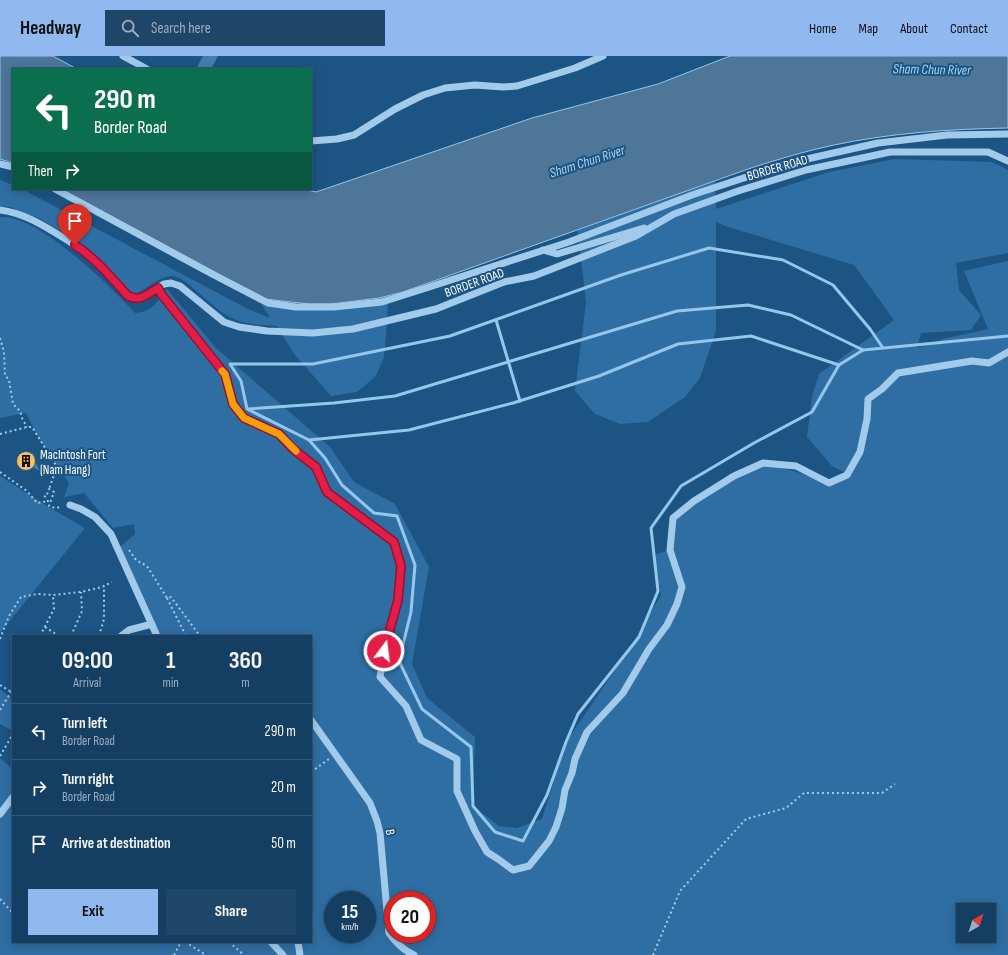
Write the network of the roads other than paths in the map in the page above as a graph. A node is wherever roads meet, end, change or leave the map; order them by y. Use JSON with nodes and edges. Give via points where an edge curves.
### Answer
{"nodes":[{"id":1,"x":123,"y":56,"type":"edge"},
{"id":2,"x":603,"y":56,"type":"edge"},
{"id":3,"x":145,"y":68,"type":"edge"},
{"id":4,"x":1008,"y":134,"type":"edge"},
{"id":5,"x":312,"y":141,"type":"edge"},
{"id":6,"x":1008,"y":161,"type":"edge"},
{"id":7,"x":0,"y":164,"type":"edge"},
{"id":8,"x":12,"y":167,"type":"edge"},
{"id":9,"x":57,"y":190,"type":"edge"},
{"id":10,"x":0,"y":210,"type":"edge"},
{"id":11,"x":656,"y":225,"type":"junction"},
{"id":12,"x":543,"y":250,"type":"junction"},
{"id":13,"x":158,"y":288,"type":"junction"},
{"id":14,"x":1008,"y":352,"type":"edge"},
{"id":15,"x":70,"y":506,"type":"dead end"},
{"id":16,"x":152,"y":624,"type":"junction"},
{"id":17,"x":122,"y":635,"type":"edge"},
{"id":18,"x":157,"y":635,"type":"edge"},
{"id":19,"x":312,"y":721,"type":"edge"},
{"id":20,"x":12,"y":798,"type":"edge"},
{"id":21,"x":0,"y":814,"type":"edge"},
{"id":22,"x":272,"y":943,"type":"edge"},
{"id":23,"x":298,"y":943,"type":"edge"},
{"id":24,"x":283,"y":955,"type":"edge"},
{"id":25,"x":300,"y":955,"type":"edge"},
{"id":26,"x":414,"y":955,"type":"edge"}],
"edges":[{"from":1,"to":3,"type":"lane"},
{"from":2,"to":5,"type":"lane","via":[[575,68],[517,86],[476,85],[446,88],[395,109],[354,135]]},
{"from":4,"to":12,"type":"lane","via":[[947,135],[878,143],[789,163],[692,195]]},
{"from":6,"to":11,"type":"lane","name":"BORDER ROAD","via":[[988,152],[890,152],[806,170],[738,191],[674,214]]},
{"from":7,"to":8,"type":"lane"},
{"from":9,"to":12,"type":"lane","via":[[268,303],[296,307],[334,307],[382,302]]},
{"from":10,"to":13,"type":"lane","name":"BORDER ROAD","via":[[30,218],[87,253],[128,296],[140,299]]},
{"from":11,"to":12,"type":"lane","via":[[557,254]]},
{"from":11,"to":13,"type":"lane","name":"BORDER ROAD","via":[[636,236],[534,276],[504,282],[436,309],[354,330],[314,334],[239,327],[224,322],[180,286],[171,283]]},
{"from":13,"to":14,"type":"lane","via":[[225,374],[233,404],[244,418],[279,434],[316,467],[327,492],[394,542],[401,573],[398,600],[384,651],[380,677],[406,706],[421,740],[457,759],[457,791],[475,831],[487,852],[513,870],[529,866],[549,841],[562,808],[574,759],[587,732],[623,693],[667,625],[677,604],[682,587],[670,550],[673,518],[694,501],[734,476],[763,463],[796,466],[829,483],[847,474],[860,452],[868,399],[898,373],[972,361],[989,363]]},
{"from":15,"to":16,"type":"lane","via":[[95,517],[111,534]]},
{"from":16,"to":17,"type":"lane","via":[[129,630]]},
{"from":16,"to":18,"type":"lane"},
{"from":19,"to":26,"type":"lane","name":"B","via":[[370,803],[380,833],[389,933],[397,944]]},
{"from":20,"to":21,"type":"lane"},
{"from":22,"to":24,"type":"lane"},
{"from":23,"to":25,"type":"lane"}]}
